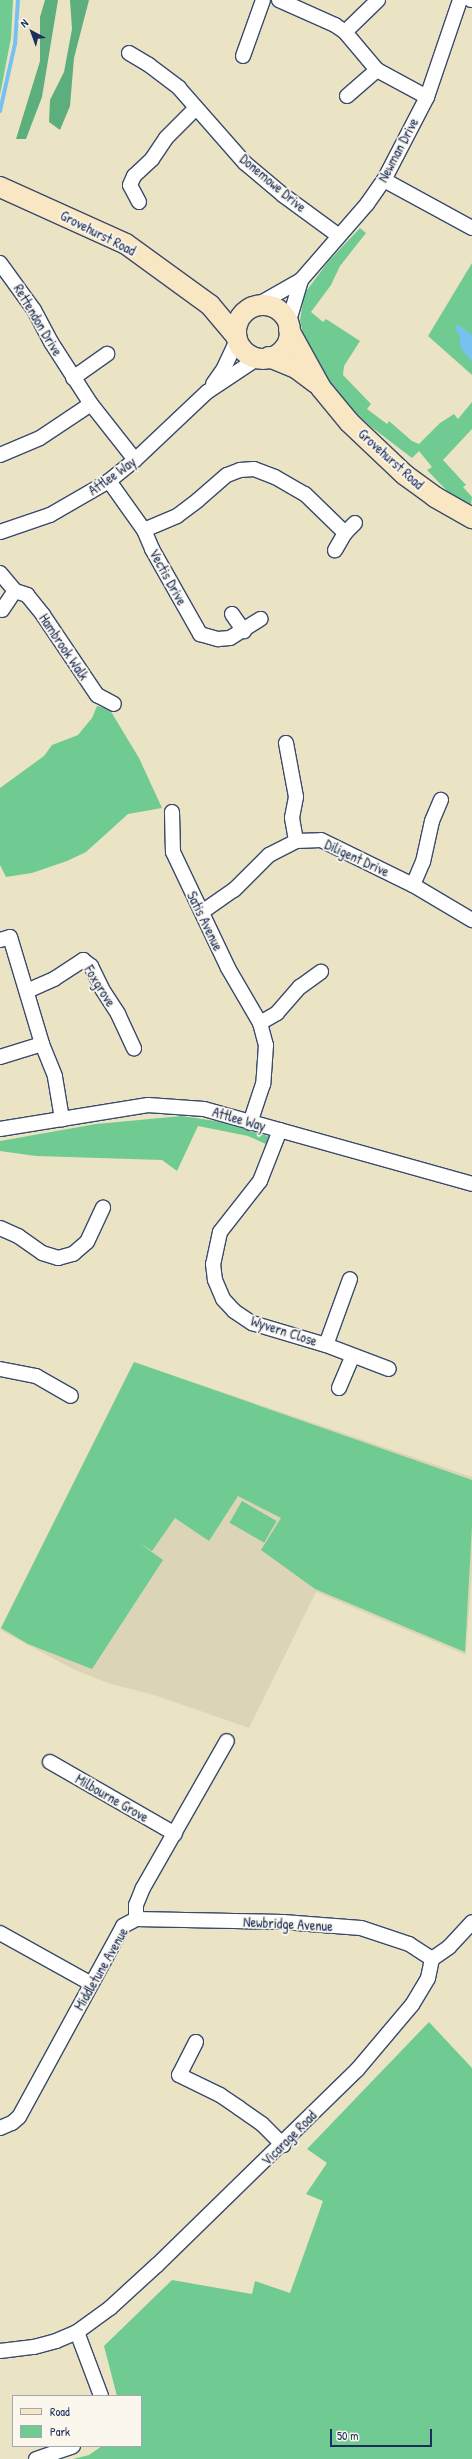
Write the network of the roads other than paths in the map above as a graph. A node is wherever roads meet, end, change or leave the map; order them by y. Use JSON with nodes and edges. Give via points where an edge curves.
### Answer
{"nodes":[{"id":1,"x":263,"y":0,"type":"edge"},
{"id":2,"x":279,"y":0,"type":"edge"},
{"id":3,"x":378,"y":0,"type":"edge"},
{"id":4,"x":460,"y":0,"type":"edge"},
{"id":5,"x":345,"y":32,"type":"junction"},
{"id":6,"x":129,"y":54,"type":"dead end"},
{"id":7,"x":243,"y":56,"type":"dead end"},
{"id":8,"x":378,"y":70,"type":"junction"},
{"id":9,"x":347,"y":96,"type":"dead end"},
{"id":10,"x":427,"y":97,"type":"junction"},
{"id":11,"x":196,"y":108,"type":"junction"},
{"id":12,"x":384,"y":180,"type":"junction"},
{"id":13,"x":0,"y":187,"type":"edge"},
{"id":14,"x":139,"y":202,"type":"dead end"},
{"id":15,"x":472,"y":228,"type":"edge"},
{"id":16,"x":339,"y":236,"type":"junction"},
{"id":17,"x":0,"y":264,"type":"edge"},
{"id":18,"x":301,"y":280,"type":"junction"},
{"id":19,"x":210,"y":305,"type":"junction"},
{"id":20,"x":254,"y":307,"type":"junction"},
{"id":21,"x":289,"y":327,"type":"junction"},
{"id":22,"x":237,"y":338,"type":"junction"},
{"id":23,"x":107,"y":354,"type":"dead end"},
{"id":24,"x":264,"y":358,"type":"junction"},
{"id":25,"x":73,"y":378,"type":"junction"},
{"id":26,"x":321,"y":388,"type":"junction"},
{"id":27,"x":207,"y":392,"type":"junction"},
{"id":28,"x":91,"y":404,"type":"junction"},
{"id":29,"x":0,"y":455,"type":"edge"},
{"id":30,"x":135,"y":460,"type":"junction"},
{"id":31,"x":109,"y":482,"type":"junction"},
{"id":32,"x":472,"y":518,"type":"edge"},
{"id":33,"x":355,"y":523,"type":"dead end"},
{"id":34,"x":144,"y":530,"type":"junction"},
{"id":35,"x":0,"y":532,"type":"edge"},
{"id":36,"x":345,"y":533,"type":"junction"},
{"id":37,"x":335,"y":550,"type":"dead end"},
{"id":38,"x":0,"y":573,"type":"edge"},
{"id":39,"x":14,"y":591,"type":"junction"},
{"id":40,"x":2,"y":610,"type":"dead end"},
{"id":41,"x":232,"y":614,"type":"dead end"},
{"id":42,"x":261,"y":619,"type":"dead end"},
{"id":43,"x":244,"y":631,"type":"junction"},
{"id":44,"x":114,"y":704,"type":"dead end"},
{"id":45,"x":286,"y":743,"type":"dead end"},
{"id":46,"x":441,"y":800,"type":"dead end"},
{"id":47,"x":172,"y":812,"type":"dead end"},
{"id":48,"x":296,"y":841,"type":"junction"},
{"id":49,"x":413,"y":885,"type":"junction"},
{"id":50,"x":202,"y":912,"type":"junction"},
{"id":51,"x":472,"y":920,"type":"edge"},
{"id":52,"x":0,"y":940,"type":"edge"},
{"id":53,"x":321,"y":972,"type":"dead end"},
{"id":54,"x":27,"y":991,"type":"junction"},
{"id":55,"x":260,"y":1023,"type":"junction"},
{"id":56,"x":42,"y":1044,"type":"junction"},
{"id":57,"x":134,"y":1048,"type":"dead end"},
{"id":58,"x":0,"y":1057,"type":"edge"},
{"id":59,"x":62,"y":1119,"type":"junction"},
{"id":60,"x":250,"y":1123,"type":"junction"},
{"id":61,"x":0,"y":1129,"type":"edge"},
{"id":62,"x":280,"y":1130,"type":"junction"},
{"id":63,"x":472,"y":1184,"type":"edge"},
{"id":64,"x":103,"y":1207,"type":"dead end"},
{"id":65,"x":0,"y":1228,"type":"edge"},
{"id":66,"x":350,"y":1279,"type":"dead end"},
{"id":67,"x":326,"y":1345,"type":"junction"},
{"id":68,"x":352,"y":1357,"type":"junction"},
{"id":69,"x":389,"y":1368,"type":"dead end"},
{"id":70,"x":0,"y":1369,"type":"edge"},
{"id":71,"x":339,"y":1388,"type":"dead end"},
{"id":72,"x":71,"y":1396,"type":"dead end"},
{"id":73,"x":227,"y":1741,"type":"dead end"},
{"id":74,"x":50,"y":1762,"type":"dead end"},
{"id":75,"x":175,"y":1834,"type":"junction"},
{"id":76,"x":136,"y":1919,"type":"junction"},
{"id":77,"x":472,"y":1922,"type":"edge"},
{"id":78,"x":0,"y":1933,"type":"edge"},
{"id":79,"x":432,"y":1959,"type":"junction"},
{"id":80,"x":90,"y":1983,"type":"junction"},
{"id":81,"x":196,"y":2042,"type":"dead end"},
{"id":82,"x":0,"y":2128,"type":"edge"},
{"id":83,"x":283,"y":2145,"type":"junction"},
{"id":84,"x":77,"y":2332,"type":"junction"},
{"id":85,"x":0,"y":2351,"type":"edge"},
{"id":86,"x":101,"y":2395,"type":"edge"},
{"id":87,"x":70,"y":2447,"type":"edge"},
{"id":88,"x":36,"y":2459,"type":"edge"}],
"edges":[{"from":1,"to":7,"type":"street"},
{"from":2,"to":5,"type":"street","via":[[325,20]]},
{"from":3,"to":5,"type":"street"},
{"from":4,"to":10,"type":"street","name":"Newman Drive"},
{"from":5,"to":8,"type":"street"},
{"from":6,"to":11,"type":"street","name":"Donemowe Drive","via":[[149,65],[179,88]]},
{"from":8,"to":9,"type":"street"},
{"from":8,"to":10,"type":"street"},
{"from":10,"to":12,"type":"street","name":"Newman Drive"},
{"from":11,"to":14,"type":"street","via":[[134,176],[130,185]]},
{"from":11,"to":16,"type":"street","name":"Donemowe Drive","via":[[245,163]]},
{"from":12,"to":15,"type":"street"},
{"from":12,"to":16,"type":"street","name":"Newman Drive"},
{"from":13,"to":19,"type":"street","name":"Grovehurst Road","via":[[126,244]]},
{"from":16,"to":18,"type":"street","name":"Newman Drive"},
{"from":17,"to":25,"type":"street","name":"Rettendon Drive","via":[[34,310]]},
{"from":18,"to":20,"type":"street","name":"Newman Drive"},
{"from":18,"to":21,"type":"street","name":"Newman Drive"},
{"from":19,"to":20,"type":"street"},
{"from":19,"to":22,"type":"street","name":"Grovehurst Road"},
{"from":20,"to":21,"type":"street","via":[[270,306],[278,310]]},
{"from":20,"to":22,"type":"street","via":[[238,321]]},
{"from":21,"to":24,"type":"street","via":[[284,348]]},
{"from":21,"to":26,"type":"street","name":"Grovehurst Road"},
{"from":22,"to":24,"type":"street","via":[[246,353]]},
{"from":22,"to":27,"type":"street","name":"Attlee Way","via":[[224,368]]},
{"from":23,"to":25,"type":"street"},
{"from":24,"to":26,"type":"street","name":"Grovehurst Road","via":[[296,368]]},
{"from":24,"to":27,"type":"street","name":"Attlee Way"},
{"from":25,"to":28,"type":"street","name":"Rettendon Drive"},
{"from":26,"to":32,"type":"street","name":"Grovehurst Road","via":[[350,422],[405,475],[435,497]]},
{"from":27,"to":30,"type":"street","name":"Attlee Way"},
{"from":28,"to":29,"type":"street","via":[[40,438]]},
{"from":28,"to":30,"type":"street","name":"Rettendon Drive"},
{"from":30,"to":31,"type":"street","name":"Attlee Way"},
{"from":31,"to":34,"type":"street","name":"Vectis Drive"},
{"from":31,"to":35,"type":"street","name":"Attlee Way","via":[[50,515]]},
{"from":33,"to":36,"type":"street"},
{"from":34,"to":36,"type":"street","via":[[176,516],[226,475],[254,469],[275,476],[305,494]]},
{"from":34,"to":43,"type":"street","name":"Vectis Drive","via":[[200,634],[218,639],[230,638]]},
{"from":36,"to":37,"type":"street"},
{"from":38,"to":39,"type":"street","name":"Hambrook Walk"},
{"from":39,"to":40,"type":"street"},
{"from":39,"to":44,"type":"street","name":"Hambrook Walk","via":[[27,595],[97,695]]},
{"from":41,"to":43,"type":"street"},
{"from":42,"to":43,"type":"street","name":"Vectis Drive"},
{"from":45,"to":48,"type":"street","via":[[296,797],[292,818]]},
{"from":46,"to":49,"type":"street","via":[[432,821],[423,862]]},
{"from":47,"to":50,"type":"street","name":"Satis Avenue","via":[[172,852]]},
{"from":48,"to":49,"type":"street","name":"Diligent Drive","via":[[321,840]]},
{"from":48,"to":50,"type":"street","name":"Diligent Drive","via":[[269,855],[234,890]]},
{"from":49,"to":51,"type":"street","name":"Diligent Drive"},
{"from":50,"to":55,"type":"street","name":"Satis Avenue","via":[[228,968]]},
{"from":52,"to":54,"type":"street","via":[[10,938]]},
{"from":53,"to":55,"type":"street","via":[[300,987],[277,1013]]},
{"from":54,"to":56,"type":"street"},
{"from":54,"to":57,"type":"street","name":"Foxgrove","via":[[54,979],[83,960],[91,966]]},
{"from":55,"to":60,"type":"street","name":"Satis Avenue","via":[[266,1045],[266,1067]]},
{"from":56,"to":58,"type":"street"},
{"from":56,"to":59,"type":"street","via":[[55,1077]]},
{"from":59,"to":60,"type":"street","name":"Attlee Way","via":[[148,1105],[204,1109]]},
{"from":59,"to":61,"type":"street","name":"Attlee Way"},
{"from":60,"to":62,"type":"street","name":"Attlee Way"},
{"from":62,"to":63,"type":"street","name":"Attlee Way"},
{"from":62,"to":67,"type":"street","name":"Wyvern Close","via":[[260,1181],[220,1232],[212,1264],[214,1280],[223,1299],[234,1311],[252,1323]]},
{"from":64,"to":65,"type":"street","via":[[87,1242],[73,1254],[58,1258],[42,1253],[18,1236]]},
{"from":66,"to":67,"type":"street","name":"Wyvern Close"},
{"from":67,"to":68,"type":"street","name":"Wyvern Close"},
{"from":68,"to":69,"type":"street","name":"Wyvern Close"},
{"from":68,"to":71,"type":"street"},
{"from":70,"to":72,"type":"street","via":[[36,1376]]},
{"from":73,"to":75,"type":"street","name":"Middletune Avenue"},
{"from":74,"to":75,"type":"street","name":"Milbourne Grove"},
{"from":75,"to":76,"type":"street","name":"Middletune Avenue","via":[[143,1888],[136,1905]]},
{"from":76,"to":79,"type":"street","name":"Newbridge Avenue","via":[[283,1922],[361,1928],[409,1944]]},
{"from":76,"to":80,"type":"street","name":"Middletune Avenue","via":[[123,1926]]},
{"from":77,"to":79,"type":"street","via":[[449,1946]]},
{"from":78,"to":80,"type":"street"},
{"from":79,"to":83,"type":"street","name":"Vicarage Road","via":[[423,1988],[399,2022],[357,2070]]},
{"from":80,"to":82,"type":"street","name":"Middletune Avenue","via":[[19,2117]]},
{"from":81,"to":83,"type":"street","via":[[179,2075],[220,2095],[262,2124]]},
{"from":83,"to":84,"type":"street","name":"Vicarage Road","via":[[110,2308]]},
{"from":84,"to":85,"type":"street","name":"Vicarage Road","via":[[34,2347]]},
{"from":84,"to":86,"type":"street"},
{"from":87,"to":88,"type":"street"}]}
